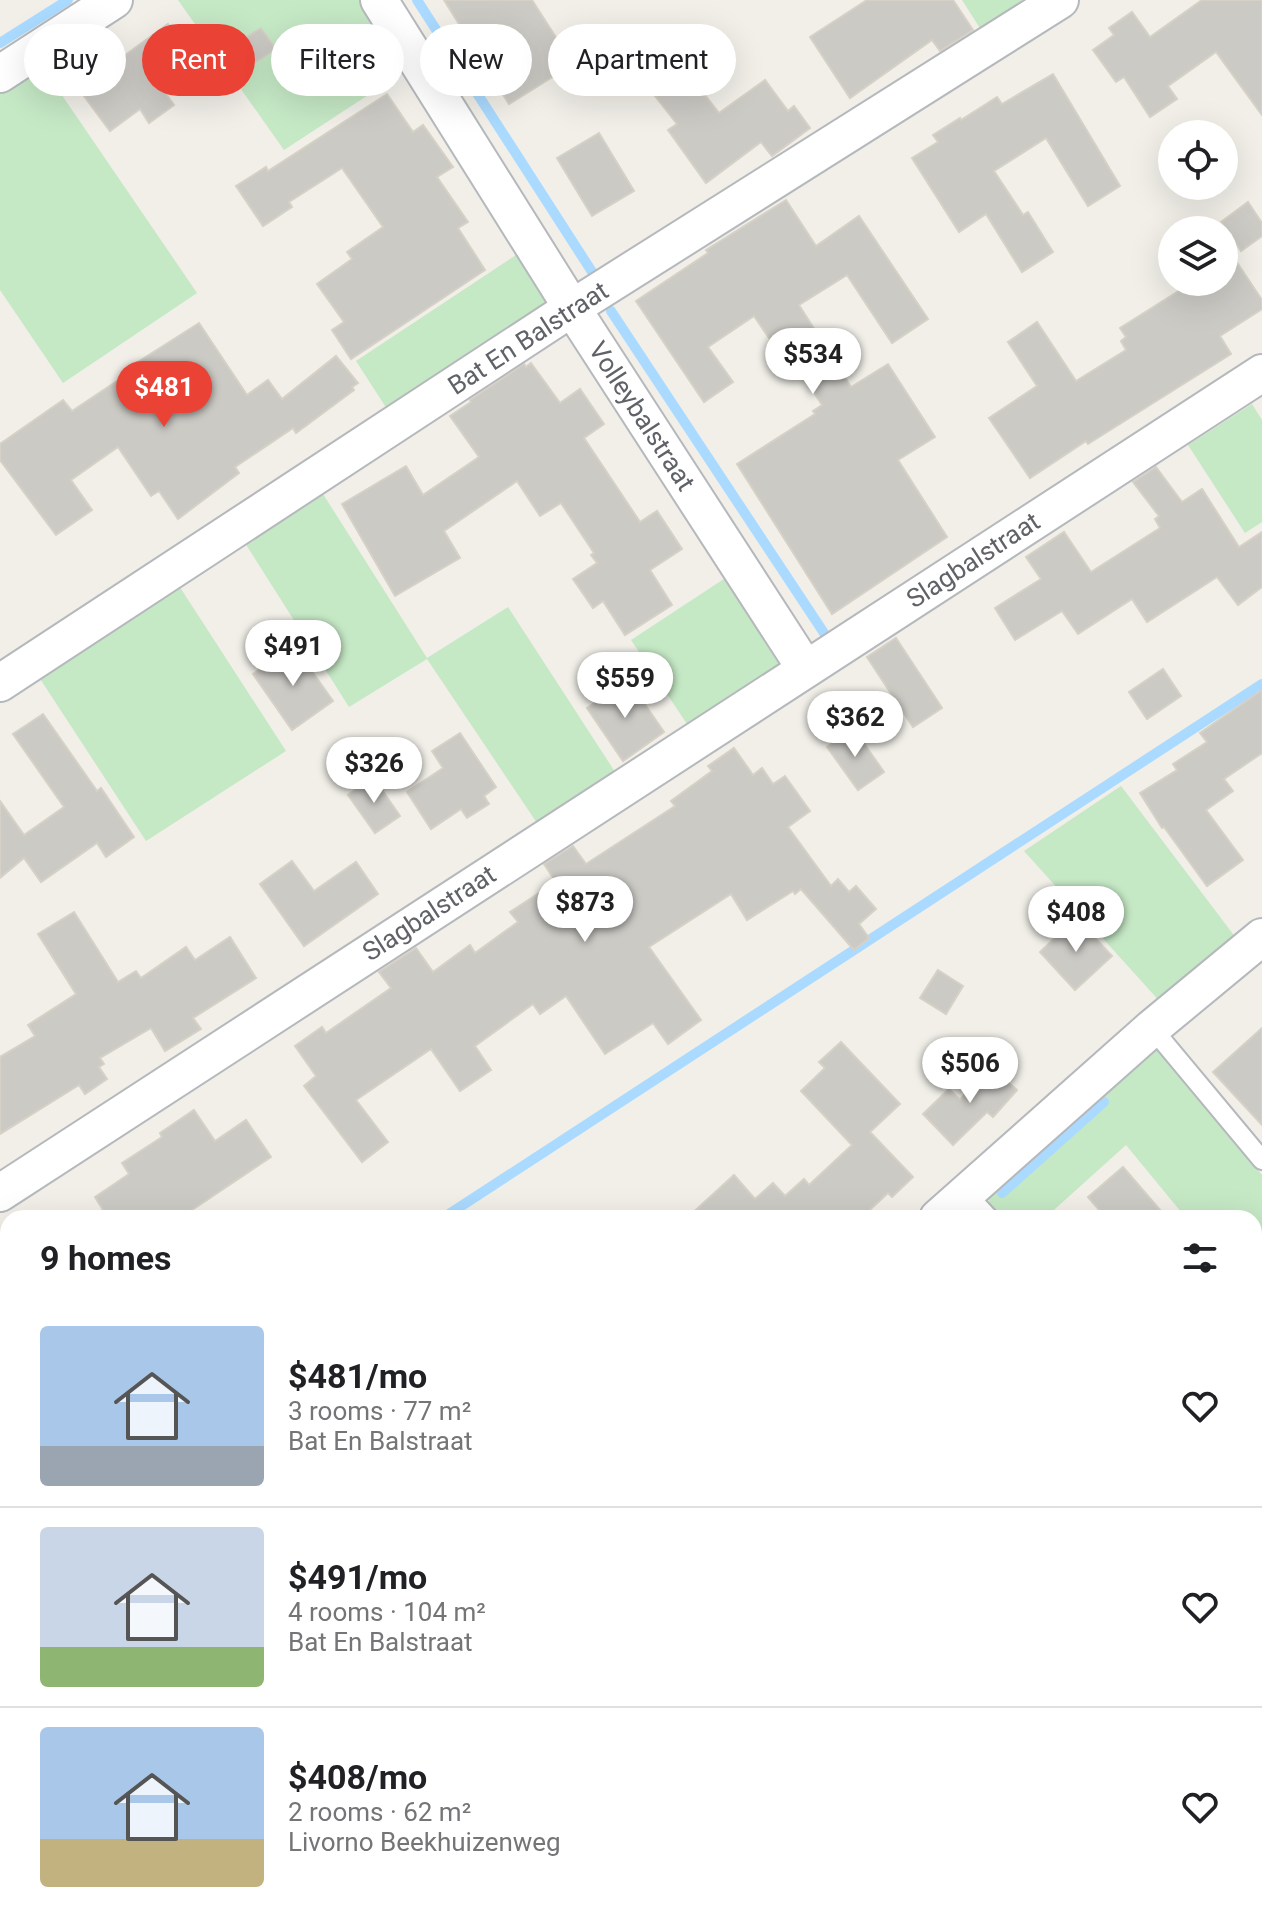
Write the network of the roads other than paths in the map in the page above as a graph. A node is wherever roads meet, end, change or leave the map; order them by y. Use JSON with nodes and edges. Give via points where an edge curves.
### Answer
{"nodes":[{"id":1,"x":114,"y":0,"type":"edge"},
{"id":2,"x":379,"y":0,"type":"edge"},
{"id":3,"x":1060,"y":0,"type":"edge"},
{"id":4,"x":0,"y":74,"type":"edge"},
{"id":5,"x":572,"y":308,"type":"junction"},
{"id":6,"x":1262,"y":373,"type":"edge"},
{"id":7,"x":805,"y":668,"type":"junction"},
{"id":8,"x":0,"y":683,"type":"edge"},
{"id":9,"x":1258,"y":946,"type":"edge"},
{"id":10,"x":1152,"y":1028,"type":"junction"},
{"id":11,"x":1262,"y":1160,"type":"edge"},
{"id":12,"x":0,"y":1193,"type":"edge"},
{"id":13,"x":977,"y":1205,"type":"edge"}],
"edges":[{"from":1,"to":4,"type":"street"},
{"from":2,"to":5,"type":"street","name":"Volleybalstraat"},
{"from":3,"to":5,"type":"street","name":"Bat En Balstraat"},
{"from":5,"to":7,"type":"street","name":"Volleybalstraat"},
{"from":5,"to":8,"type":"street","name":"Bat En Balstraat"},
{"from":6,"to":7,"type":"street","name":"Slagbalstraat"},
{"from":7,"to":12,"type":"street","name":"Slagbalstraat"},
{"from":9,"to":10,"type":"street"},
{"from":10,"to":11,"type":"lane"},
{"from":10,"to":13,"type":"street"}]}
